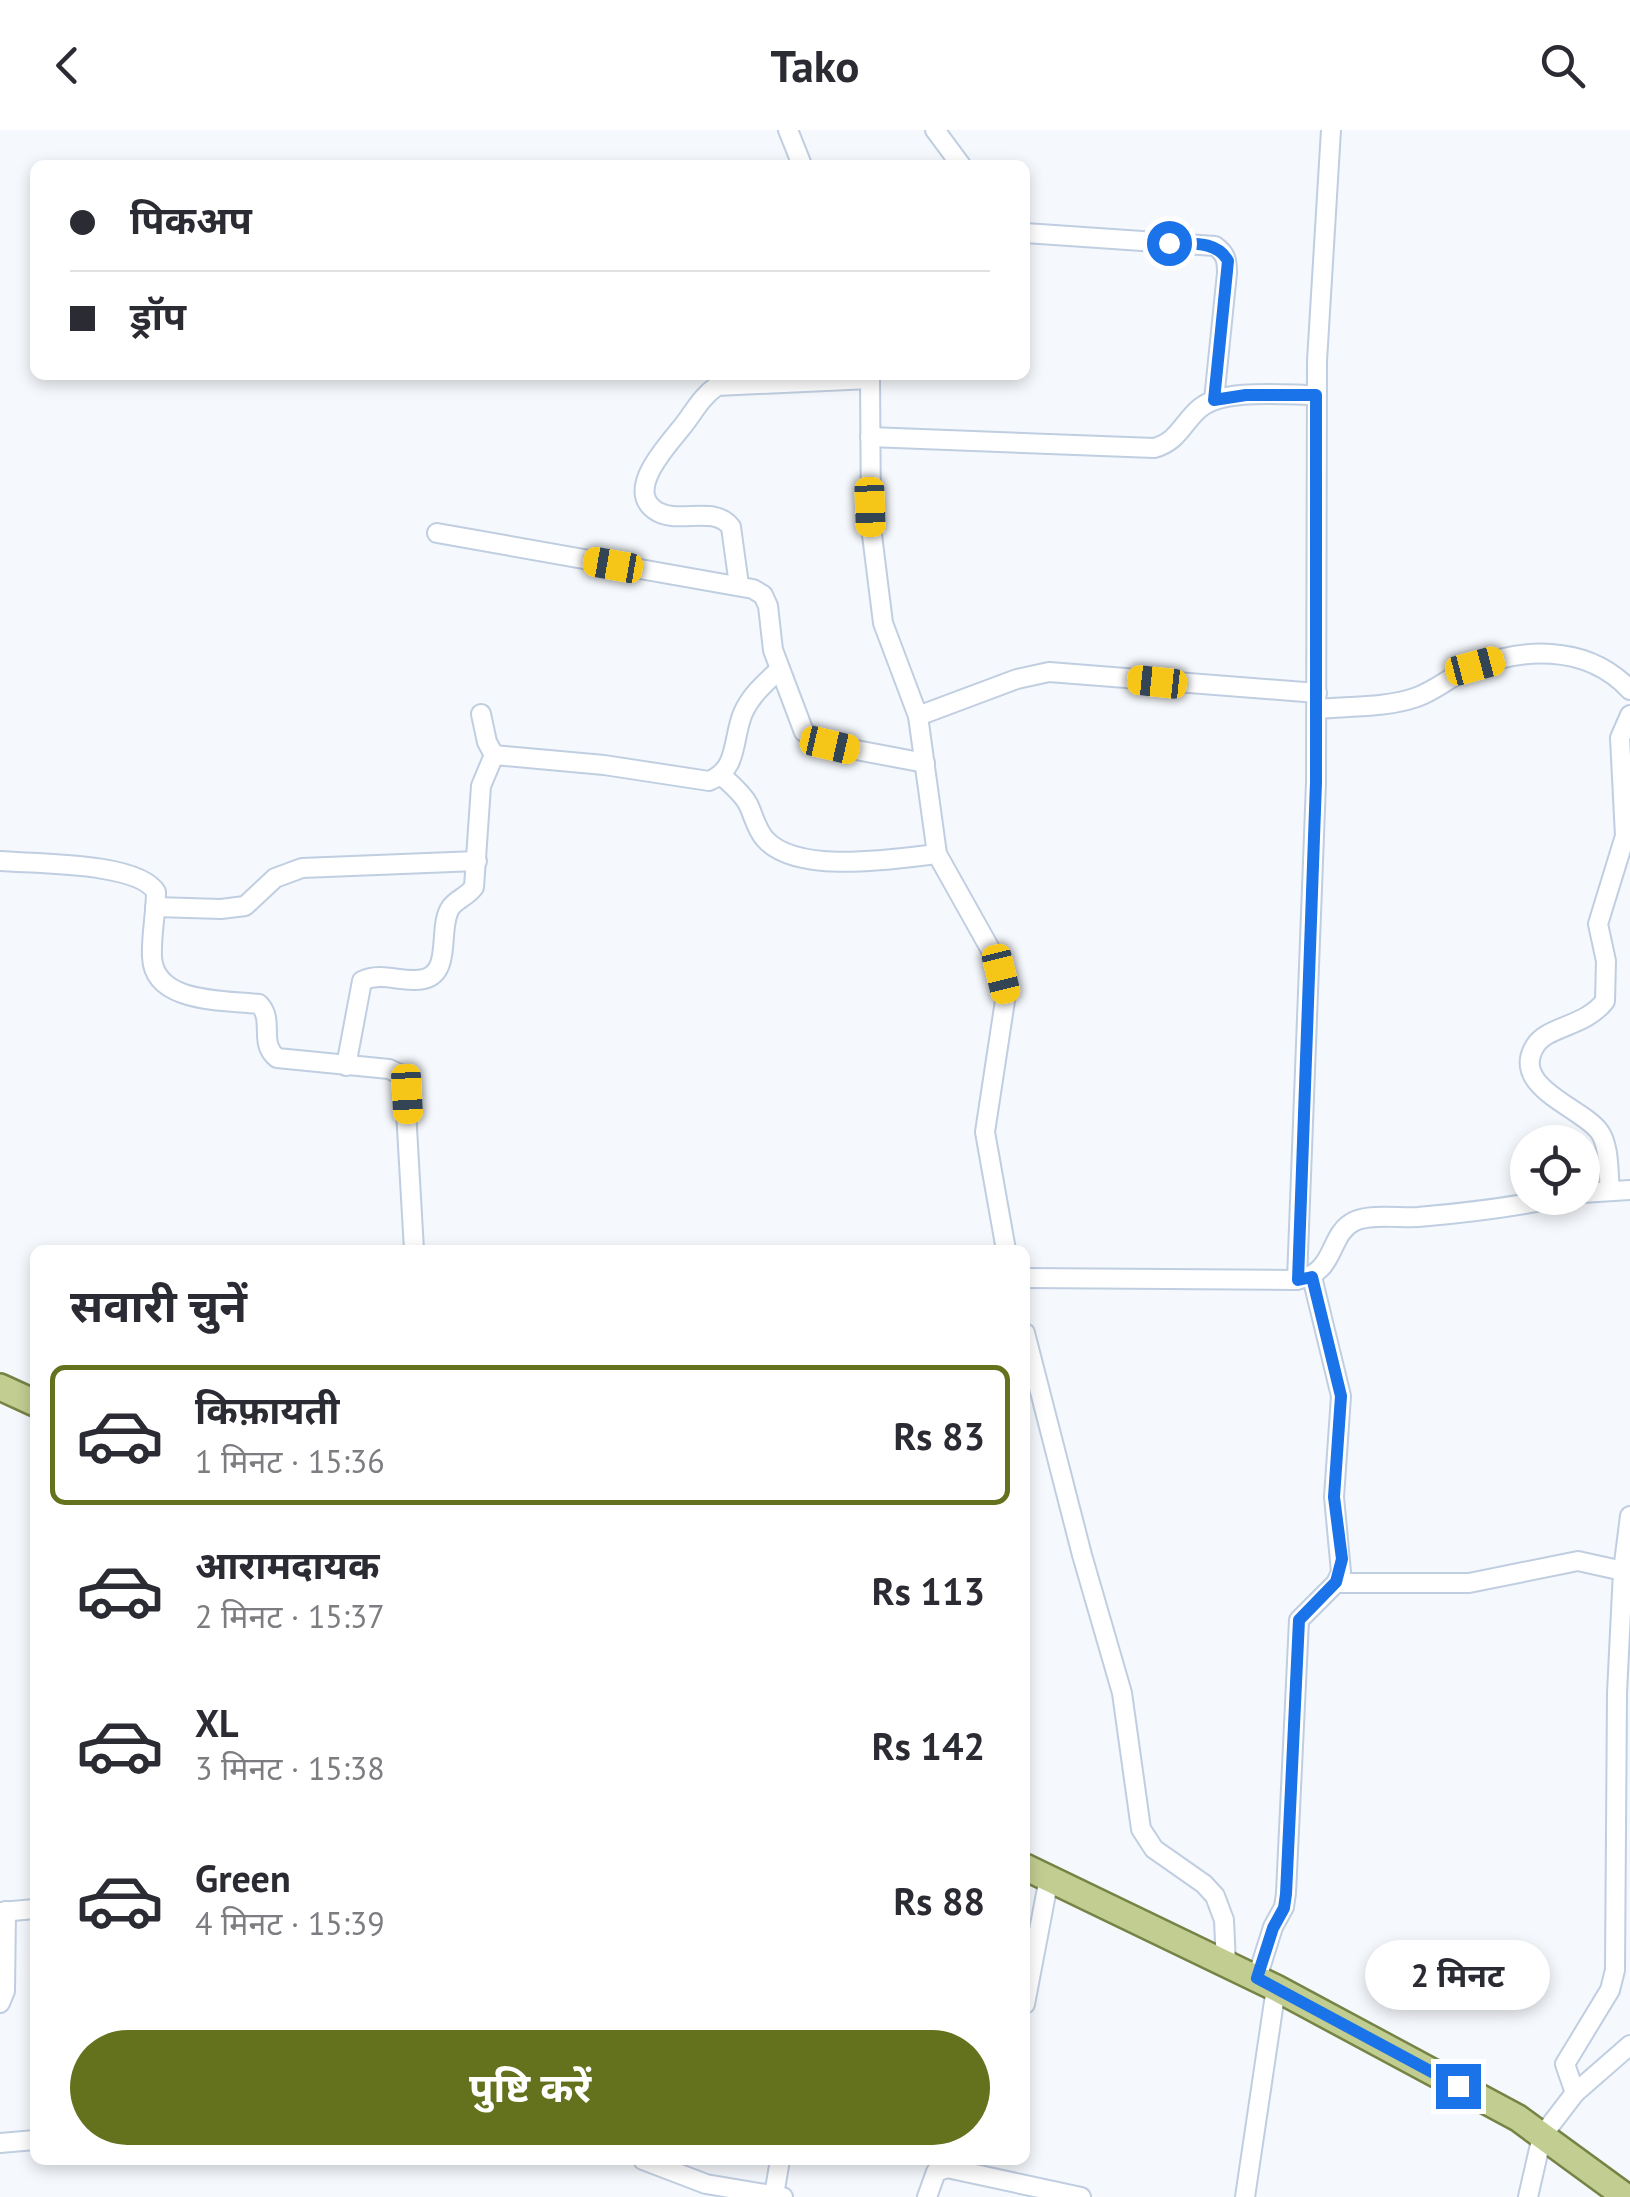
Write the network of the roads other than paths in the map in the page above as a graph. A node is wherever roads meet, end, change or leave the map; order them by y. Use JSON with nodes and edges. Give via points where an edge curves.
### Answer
{"nodes":[{"id":1,"x":788,"y":130,"type":"edge"},
{"id":2,"x":935,"y":130,"type":"edge"},
{"id":3,"x":1331,"y":130,"type":"edge"},
{"id":4,"x":800,"y":160,"type":"edge"},
{"id":5,"x":957,"y":160,"type":"edge"},
{"id":6,"x":1030,"y":233,"type":"edge"},
{"id":7,"x":819,"y":380,"type":"edge"},
{"id":8,"x":870,"y":380,"type":"edge"},
{"id":9,"x":1316,"y":395,"type":"junction"},
{"id":10,"x":1214,"y":400,"type":"junction"},
{"id":11,"x":870,"y":436,"type":"junction"},
{"id":12,"x":437,"y":533,"type":"dead end"},
{"id":13,"x":740,"y":585,"type":"junction"},
{"id":14,"x":779,"y":670,"type":"junction"},
{"id":15,"x":1630,"y":690,"type":"edge"},
{"id":16,"x":1317,"y":701,"type":"junction"},
{"id":17,"x":481,"y":714,"type":"dead end"},
{"id":18,"x":1630,"y":715,"type":"edge"},
{"id":19,"x":918,"y":716,"type":"junction"},
{"id":20,"x":494,"y":754,"type":"junction"},
{"id":21,"x":926,"y":763,"type":"junction"},
{"id":22,"x":722,"y":776,"type":"junction"},
{"id":23,"x":937,"y":854,"type":"junction"},
{"id":24,"x":0,"y":861,"type":"edge"},
{"id":25,"x":477,"y":861,"type":"junction"},
{"id":26,"x":156,"y":907,"type":"junction"},
{"id":27,"x":346,"y":1066,"type":"junction"},
{"id":28,"x":1624,"y":1194,"type":"edge"},
{"id":29,"x":1510,"y":1206,"type":"edge"},
{"id":30,"x":414,"y":1245,"type":"edge"},
{"id":31,"x":1005,"y":1245,"type":"edge"},
{"id":32,"x":1030,"y":1278,"type":"edge"},
{"id":33,"x":1305,"y":1279,"type":"junction"},
{"id":34,"x":1030,"y":1352,"type":"edge"},
{"id":35,"x":0,"y":1387,"type":"edge"},
{"id":36,"x":30,"y":1402,"type":"edge"},
{"id":37,"x":1630,"y":1516,"type":"edge"},
{"id":38,"x":1624,"y":1571,"type":"junction"},
{"id":39,"x":1336,"y":1582,"type":"junction"},
{"id":40,"x":1030,"y":1869,"type":"edge"},
{"id":41,"x":1049,"y":1878,"type":"junction"},
{"id":42,"x":30,"y":1909,"type":"edge"},
{"id":43,"x":3,"y":1911,"type":"edge"},
{"id":44,"x":1226,"y":1964,"type":"junction"},
{"id":45,"x":1030,"y":1978,"type":"edge"},
{"id":46,"x":1266,"y":1983,"type":"junction"},
{"id":47,"x":0,"y":2004,"type":"edge"},
{"id":48,"x":1630,"y":2045,"type":"edge"},
{"id":49,"x":1575,"y":2093,"type":"junction"},
{"id":50,"x":1542,"y":2136,"type":"junction"},
{"id":51,"x":30,"y":2140,"type":"edge"},
{"id":52,"x":0,"y":2142,"type":"edge"},
{"id":53,"x":656,"y":2165,"type":"edge"},
{"id":54,"x":780,"y":2165,"type":"edge"},
{"id":55,"x":993,"y":2168,"type":"edge"},
{"id":56,"x":1051,"y":2194,"type":"edge"},
{"id":57,"x":778,"y":2196,"type":"edge"},
{"id":58,"x":926,"y":2197,"type":"edge"},
{"id":59,"x":1081,"y":2197,"type":"edge"},
{"id":60,"x":1245,"y":2197,"type":"edge"},
{"id":61,"x":1528,"y":2197,"type":"edge"},
{"id":62,"x":1626,"y":2197,"type":"edge"}],
"edges":[{"from":1,"to":4,"type":"street"},
{"from":2,"to":5,"type":"street"},
{"from":3,"to":9,"type":"street"},
{"from":6,"to":10,"type":"street","via":[[1215,246],[1223,252],[1228,261]]},
{"from":7,"to":13,"type":"street","via":[[717,386],[655,461],[645,489],[648,502],[664,514],[727,521]]},
{"from":8,"to":11,"type":"street"},
{"from":9,"to":10,"type":"street"},
{"from":9,"to":16,"type":"street"},
{"from":10,"to":11,"type":"street","via":[[1154,448]]},
{"from":11,"to":19,"type":"street","via":[[870,528],[883,623]]},
{"from":12,"to":13,"type":"street"},
{"from":13,"to":14,"type":"street","via":[[763,595]]},
{"from":14,"to":21,"type":"street","via":[[812,739]]},
{"from":14,"to":22,"type":"street","via":[[749,702]]},
{"from":15,"to":16,"type":"street","via":[[1580,658],[1539,652],[1475,666],[1414,698]]},
{"from":16,"to":19,"type":"street","via":[[1050,672]]},
{"from":16,"to":33,"type":"street"},
{"from":17,"to":20,"type":"street"},
{"from":18,"to":28,"type":"street","via":[[1620,738],[1625,836],[1599,912],[1605,1001],[1587,1019],[1542,1038],[1530,1060],[1538,1083],[1602,1136]]},
{"from":19,"to":21,"type":"street"},
{"from":20,"to":22,"type":"street","via":[[692,781]]},
{"from":20,"to":25,"type":"street","via":[[480,786]]},
{"from":21,"to":23,"type":"street"},
{"from":22,"to":23,"type":"street","via":[[749,805],[761,834],[780,850],[816,860],[868,862]]},
{"from":23,"to":31,"type":"street","via":[[993,954],[1006,994],[985,1132]]},
{"from":24,"to":26,"type":"street","via":[[140,878],[156,892]]},
{"from":25,"to":26,"type":"street","via":[[302,868],[275,878],[245,906]]},
{"from":25,"to":27,"type":"street","via":[[474,887],[448,914],[435,974],[362,982]]},
{"from":26,"to":27,"type":"street","via":[[151,954],[164,984],[207,999],[259,1004],[267,1018],[267,1046],[277,1058]]},
{"from":27,"to":30,"type":"street","via":[[404,1076]]},
{"from":29,"to":33,"type":"street","via":[[1359,1220]]},
{"from":32,"to":33,"type":"street"},
{"from":33,"to":39,"type":"street","via":[[1341,1396],[1334,1497],[1342,1559]]},
{"from":34,"to":44,"type":"street","via":[[1122,1693],[1141,1829],[1154,1848],[1215,1896],[1224,1920]]},
{"from":35,"to":36,"type":"main road"},
{"from":37,"to":38,"type":"street"},
{"from":38,"to":39,"type":"street","via":[[1578,1561],[1469,1583]]},
{"from":38,"to":49,"type":"street","via":[[1615,1970],[1565,2064]]},
{"from":39,"to":46,"type":"street","via":[[1299,1620],[1286,1894],[1273,1928]]},
{"from":40,"to":41,"type":"main road"},
{"from":41,"to":44,"type":"main road"},
{"from":41,"to":45,"type":"street"},
{"from":42,"to":43,"type":"street"},
{"from":43,"to":47,"type":"street"},
{"from":44,"to":46,"type":"main road"},
{"from":46,"to":50,"type":"main road"},
{"from":46,"to":60,"type":"street"},
{"from":48,"to":49,"type":"street"},
{"from":49,"to":50,"type":"street"},
{"from":50,"to":61,"type":"street"},
{"from":50,"to":62,"type":"main road"},
{"from":51,"to":52,"type":"street"},
{"from":53,"to":57,"type":"street","via":[[706,2184]]},
{"from":54,"to":57,"type":"street"},
{"from":55,"to":56,"type":"street"},
{"from":55,"to":58,"type":"street","via":[[940,2168]]},
{"from":56,"to":59,"type":"street"}]}
